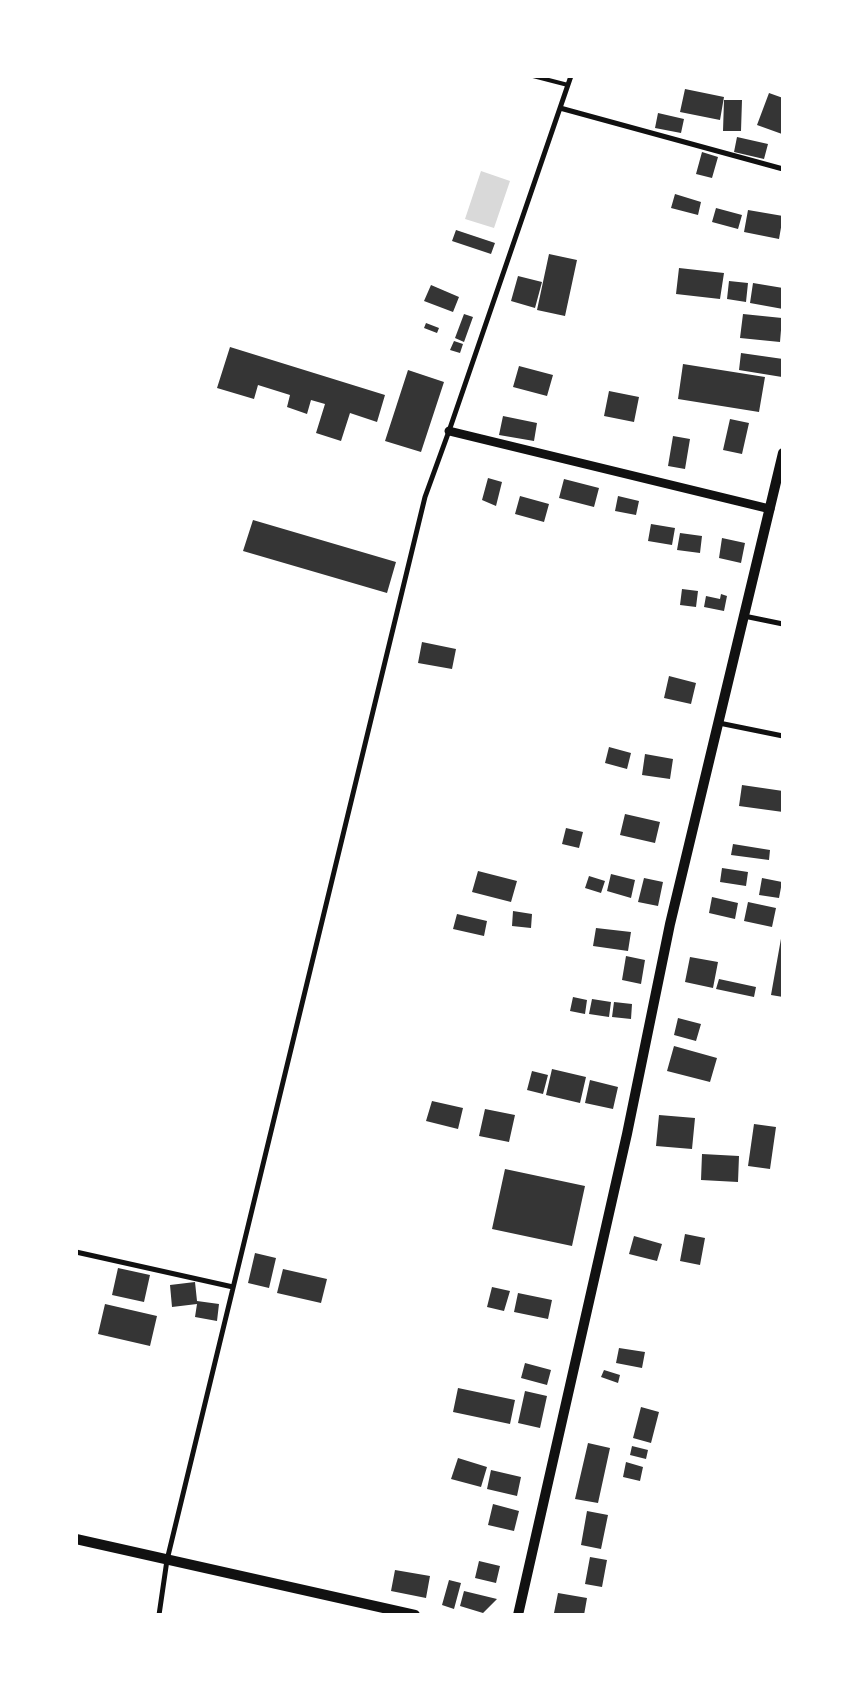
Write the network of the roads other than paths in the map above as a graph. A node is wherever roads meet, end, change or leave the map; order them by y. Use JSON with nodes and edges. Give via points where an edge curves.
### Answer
{"nodes":[{"id":1,"x":533,"y":76,"type":"edge"},
{"id":2,"x":571,"y":76,"type":"edge"},
{"id":3,"x":568,"y":85,"type":"junction"},
{"id":4,"x":560,"y":108,"type":"junction"},
{"id":5,"x":783,"y":169,"type":"edge"},
{"id":6,"x":449,"y":432,"type":"junction"},
{"id":7,"x":783,"y":453,"type":"edge"},
{"id":8,"x":770,"y":509,"type":"junction"},
{"id":9,"x":744,"y":616,"type":"junction"},
{"id":10,"x":783,"y":624,"type":"edge"},
{"id":11,"x":719,"y":723,"type":"junction"},
{"id":12,"x":783,"y":736,"type":"edge"},
{"id":13,"x":76,"y":1252,"type":"edge"},
{"id":14,"x":233,"y":1287,"type":"junction"},
{"id":15,"x":76,"y":1539,"type":"edge"},
{"id":16,"x":167,"y":1560,"type":"junction"},
{"id":17,"x":159,"y":1615,"type":"edge"},
{"id":18,"x":415,"y":1615,"type":"edge"},
{"id":19,"x":518,"y":1615,"type":"edge"}],
"edges":[{"from":1,"to":3,"type":"lane"},
{"from":2,"to":3,"type":"street"},
{"from":3,"to":4,"type":"street"},
{"from":4,"to":5,"type":"street"},
{"from":4,"to":6,"type":"street"},
{"from":6,"to":8,"type":"street"},
{"from":6,"to":14,"type":"street","via":[[425,497]]},
{"from":7,"to":8,"type":"main road"},
{"from":8,"to":9,"type":"main road"},
{"from":9,"to":10,"type":"street"},
{"from":9,"to":11,"type":"main road"},
{"from":11,"to":12,"type":"street"},
{"from":11,"to":19,"type":"main road","via":[[670,924],[627,1134]]},
{"from":13,"to":14,"type":"street"},
{"from":14,"to":16,"type":"street"},
{"from":15,"to":16,"type":"main road"},
{"from":16,"to":17,"type":"street"},
{"from":16,"to":18,"type":"main road"}]}
